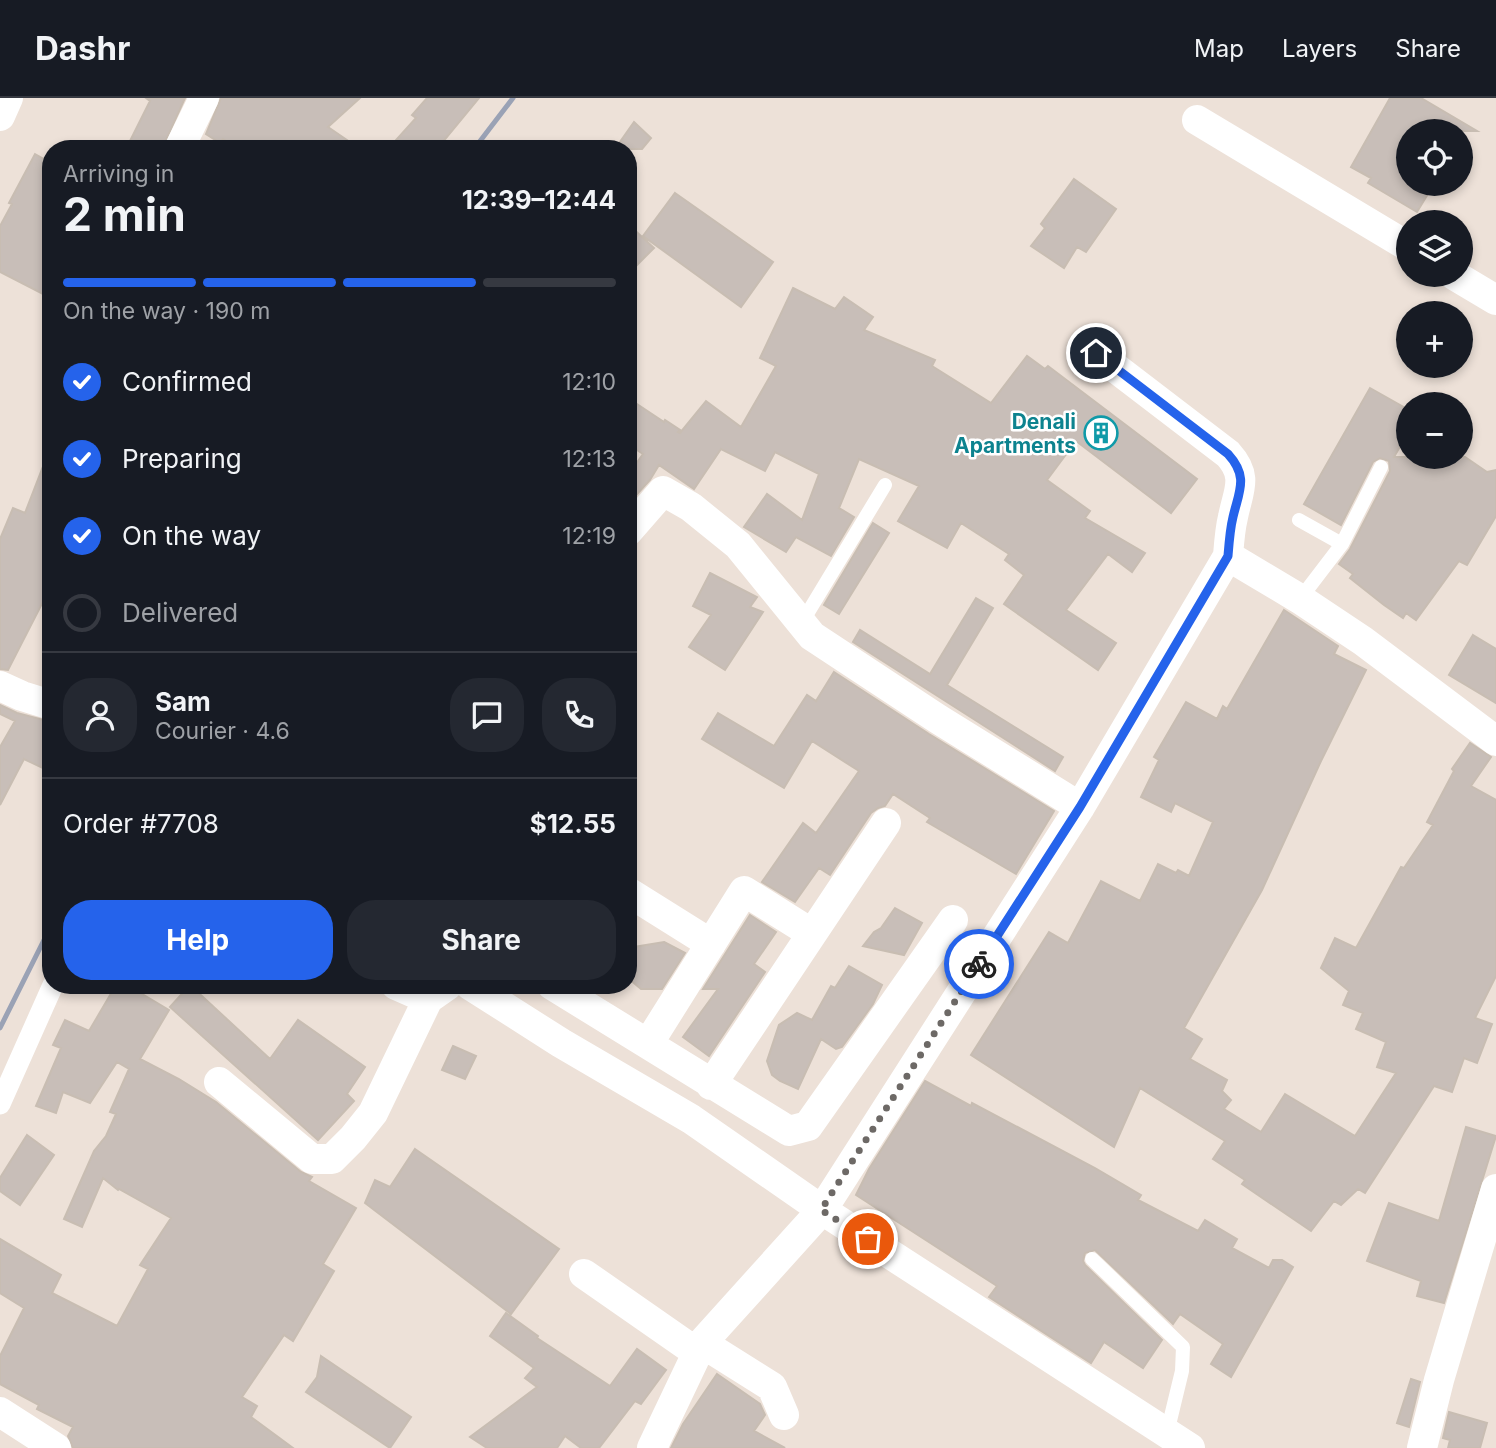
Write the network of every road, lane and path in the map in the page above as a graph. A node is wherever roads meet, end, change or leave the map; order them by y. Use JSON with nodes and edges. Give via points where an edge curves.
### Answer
{"nodes":[{"id":1,"x":8,"y":98,"type":"edge"},
{"id":2,"x":204,"y":98,"type":"edge"},
{"id":3,"x":0,"y":116,"type":"edge"},
{"id":4,"x":1197,"y":120,"type":"dead end"},
{"id":5,"x":183,"y":140,"type":"edge"},
{"id":6,"x":1396,"y":239,"type":"edge"},
{"id":7,"x":1473,"y":286,"type":"edge"},
{"id":8,"x":1496,"y":300,"type":"edge"},
{"id":9,"x":1096,"y":353,"type":"dead end"},
{"id":10,"x":1381,"y":467,"type":"dead end"},
{"id":11,"x":885,"y":485,"type":"dead end"},
{"id":12,"x":1299,"y":520,"type":"dead end"},
{"id":13,"x":637,"y":521,"type":"edge"},
{"id":14,"x":1342,"y":544,"type":"junction"},
{"id":15,"x":1228,"y":556,"type":"junction"},
{"id":16,"x":1300,"y":599,"type":"junction"},
{"id":17,"x":801,"y":624,"type":"junction"},
{"id":18,"x":0,"y":686,"type":"edge"},
{"id":19,"x":42,"y":702,"type":"edge"},
{"id":20,"x":1496,"y":741,"type":"edge"},
{"id":21,"x":1080,"y":807,"type":"junction"},
{"id":22,"x":886,"y":823,"type":"dead end"},
{"id":23,"x":637,"y":898,"type":"edge"},
{"id":24,"x":953,"y":920,"type":"dead end"},
{"id":25,"x":811,"y":933,"type":"junction"},
{"id":26,"x":712,"y":944,"type":"junction"},
{"id":27,"x":49,"y":994,"type":"edge"},
{"id":28,"x":437,"y":994,"type":"edge"},
{"id":29,"x":484,"y":994,"type":"edge"},
{"id":30,"x":567,"y":994,"type":"edge"},
{"id":31,"x":648,"y":1044,"type":"junction"},
{"id":32,"x":219,"y":1082,"type":"dead end"},
{"id":33,"x":711,"y":1085,"type":"junction"},
{"id":34,"x":0,"y":1104,"type":"edge"},
{"id":35,"x":1496,"y":1189,"type":"edge"},
{"id":36,"x":821,"y":1210,"type":"junction"},
{"id":37,"x":1092,"y":1259,"type":"dead end"},
{"id":38,"x":584,"y":1274,"type":"dead end"},
{"id":39,"x":699,"y":1348,"type":"junction"},
{"id":40,"x":0,"y":1412,"type":"edge"},
{"id":41,"x":784,"y":1415,"type":"dead end"},
{"id":42,"x":1178,"y":1440,"type":"edge"},
{"id":43,"x":56,"y":1448,"type":"edge"},
{"id":44,"x":652,"y":1448,"type":"edge"},
{"id":45,"x":1422,"y":1448,"type":"edge"}],
"edges":[{"from":1,"to":3,"type":"street"},
{"from":2,"to":5,"type":"street"},
{"from":4,"to":6,"type":"street"},
{"from":7,"to":8,"type":"street"},
{"from":9,"to":15,"type":"street","via":[[1236,463],[1241,475],[1240,496]]},
{"from":10,"to":14,"type":"lane"},
{"from":11,"to":17,"type":"lane"},
{"from":12,"to":14,"type":"lane"},
{"from":13,"to":17,"type":"street","via":[[663,491],[691,507],[738,545]]},
{"from":14,"to":16,"type":"lane"},
{"from":15,"to":16,"type":"street"},
{"from":15,"to":21,"type":"street"},
{"from":16,"to":20,"type":"street"},
{"from":17,"to":21,"type":"street","via":[[892,690]]},
{"from":18,"to":19,"type":"street"},
{"from":21,"to":36,"type":"street"},
{"from":22,"to":25,"type":"street"},
{"from":23,"to":26,"type":"street"},
{"from":24,"to":33,"type":"street","via":[[808,1126],[789,1132]]},
{"from":25,"to":26,"type":"street","via":[[744,891]]},
{"from":25,"to":33,"type":"street"},
{"from":26,"to":31,"type":"street"},
{"from":27,"to":34,"type":"street"},
{"from":28,"to":32,"type":"street","via":[[373,1113],[332,1159],[312,1159]]},
{"from":29,"to":36,"type":"street","via":[[691,1119]]},
{"from":30,"to":31,"type":"street"},
{"from":31,"to":33,"type":"street"},
{"from":35,"to":45,"type":"street"},
{"from":36,"to":39,"type":"street"},
{"from":36,"to":42,"type":"street"},
{"from":37,"to":42,"type":"lane","via":[[1183,1346]]},
{"from":38,"to":39,"type":"street"},
{"from":39,"to":41,"type":"street","via":[[772,1387]]},
{"from":39,"to":44,"type":"street"},
{"from":40,"to":43,"type":"street"}]}
